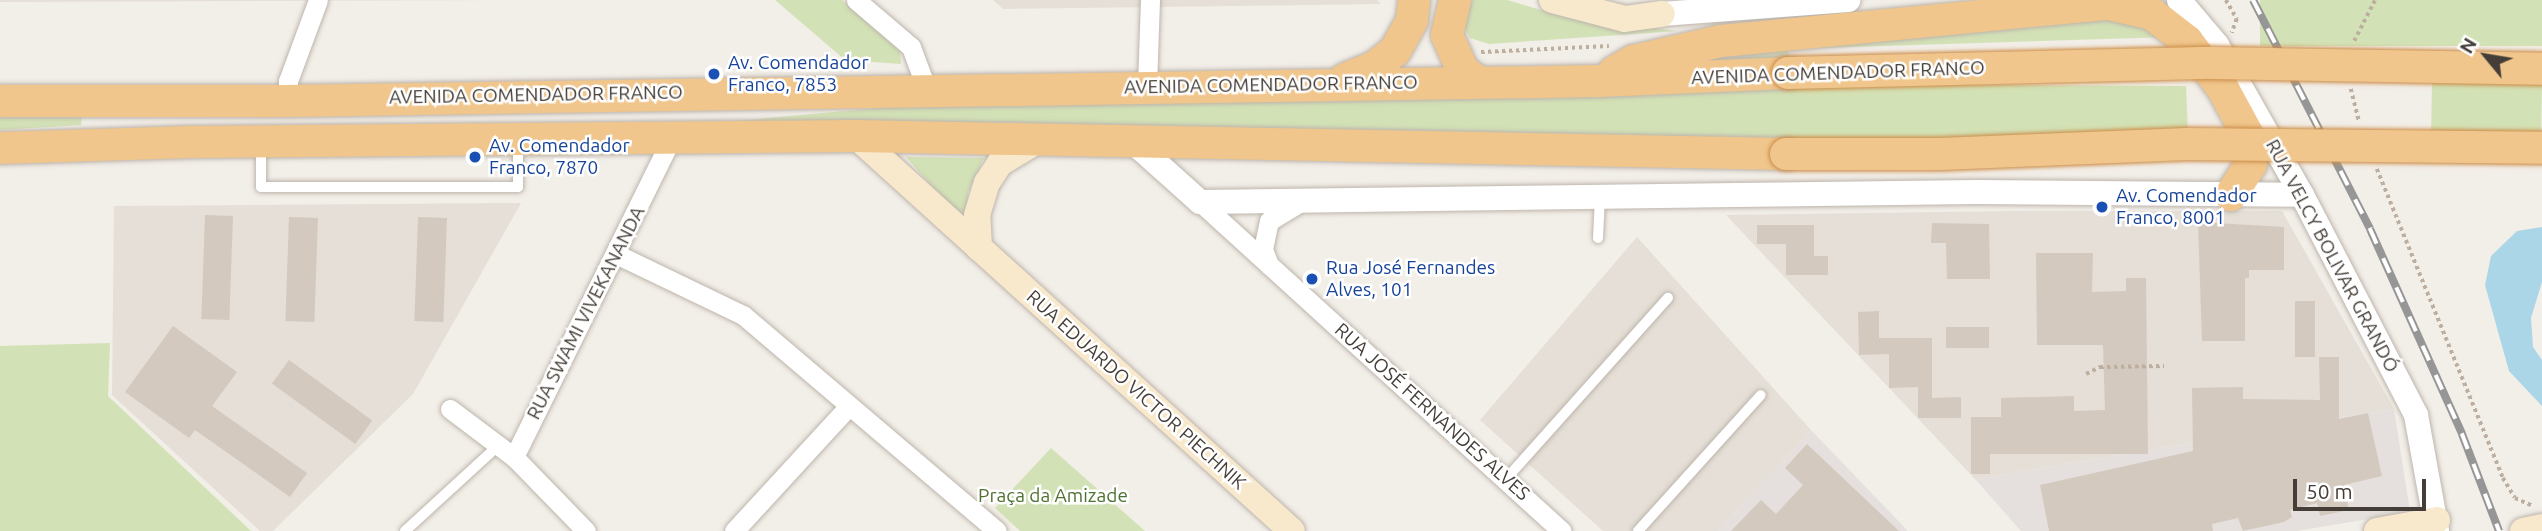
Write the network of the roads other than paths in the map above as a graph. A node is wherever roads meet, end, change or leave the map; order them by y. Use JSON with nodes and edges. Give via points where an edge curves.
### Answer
{"nodes":[{"id":1,"x":318,"y":0,"type":"edge"},
{"id":2,"x":856,"y":0,"type":"edge"},
{"id":3,"x":1150,"y":0,"type":"edge"},
{"id":4,"x":1414,"y":0,"type":"edge"},
{"id":5,"x":1455,"y":0,"type":"edge"},
{"id":6,"x":1552,"y":0,"type":"edge"},
{"id":7,"x":1616,"y":0,"type":"edge"},
{"id":8,"x":1848,"y":0,"type":"edge"},
{"id":9,"x":2179,"y":0,"type":"edge"},
{"id":10,"x":1744,"y":4,"type":"edge"},
{"id":11,"x":1674,"y":9,"type":"edge"},
{"id":12,"x":2542,"y":69,"type":"edge"},
{"id":13,"x":1598,"y":81,"type":"junction"},
{"id":14,"x":1479,"y":82,"type":"junction"},
{"id":15,"x":1332,"y":83,"type":"junction"},
{"id":16,"x":1147,"y":86,"type":"junction"},
{"id":17,"x":927,"y":90,"type":"junction"},
{"id":18,"x":0,"y":101,"type":"edge"},
{"id":19,"x":288,"y":101,"type":"junction"},
{"id":20,"x":856,"y":136,"type":"junction"},
{"id":21,"x":672,"y":138,"type":"junction"},
{"id":22,"x":1041,"y":138,"type":"junction"},
{"id":23,"x":518,"y":139,"type":"junction"},
{"id":24,"x":261,"y":141,"type":"junction"},
{"id":25,"x":191,"y":142,"type":"junction"},
{"id":26,"x":1133,"y":142,"type":"junction"},
{"id":27,"x":0,"y":148,"type":"edge"},
{"id":28,"x":2542,"y":149,"type":"edge"},
{"id":29,"x":2285,"y":166,"type":"junction"},
{"id":30,"x":2245,"y":195,"type":"junction"},
{"id":31,"x":2302,"y":195,"type":"junction"},
{"id":32,"x":1600,"y":197,"type":"junction"},
{"id":33,"x":1301,"y":201,"type":"junction"},
{"id":34,"x":1199,"y":202,"type":"junction"},
{"id":35,"x":1598,"y":238,"type":"dead end"},
{"id":36,"x":979,"y":248,"type":"junction"},
{"id":37,"x":616,"y":254,"type":"junction"},
{"id":38,"x":1270,"y":266,"type":"junction"},
{"id":39,"x":1668,"y":298,"type":"dead end"},
{"id":40,"x":1761,"y":395,"type":"dead end"},
{"id":41,"x":849,"y":406,"type":"junction"},
{"id":42,"x":450,"y":409,"type":"dead end"},
{"id":43,"x":507,"y":451,"type":"junction"},
{"id":44,"x":1506,"y":479,"type":"junction"},
{"id":45,"x":2437,"y":525,"type":"edge"},
{"id":46,"x":2542,"y":527,"type":"edge"},
{"id":47,"x":995,"y":530,"type":"edge"},
{"id":48,"x":405,"y":531,"type":"edge"},
{"id":49,"x":586,"y":531,"type":"edge"},
{"id":50,"x":734,"y":531,"type":"edge"},
{"id":51,"x":1292,"y":531,"type":"edge"},
{"id":52,"x":1562,"y":531,"type":"edge"},
{"id":53,"x":1638,"y":531,"type":"edge"},
{"id":54,"x":2377,"y":531,"type":"edge"},
{"id":55,"x":2523,"y":531,"type":"edge"}],
"edges":[{"from":1,"to":19,"type":"street","via":[[288,81]]},
{"from":2,"to":17,"type":"street","via":[[911,47]]},
{"from":3,"to":16,"type":"street"},
{"from":4,"to":15,"type":"highway","via":[[1412,20],[1395,51],[1375,67]]},
{"from":5,"to":14,"type":"highway","via":[[1447,35],[1463,71]]},
{"from":6,"to":11,"type":"main road","via":[[1625,19]]},
{"from":7,"to":11,"type":"main road"},
{"from":8,"to":10,"type":"street"},
{"from":9,"to":29,"type":"street","name":"RUA VELCY BOLIVAR GRANDÓ","via":[[2217,45]]},
{"from":10,"to":11,"type":"street"},
{"from":12,"to":13,"type":"highway","name":"AVENIDA COMENDADOR FRANCO","bridge":true,"via":[[2212,63]]},
{"from":13,"to":14,"type":"highway","name":"AVENIDA COMENDADOR FRANCO"},
{"from":13,"to":30,"type":"highway","via":[[1633,61],[1721,41],[2108,4],[2152,15],[2187,41],[2223,89],[2248,135],[2251,164]]},
{"from":14,"to":15,"type":"highway","name":"AVENIDA COMENDADOR FRANCO"},
{"from":15,"to":16,"type":"highway","name":"AVENIDA COMENDADOR FRANCO"},
{"from":16,"to":17,"type":"highway","name":"AVENIDA COMENDADOR FRANCO"},
{"from":17,"to":19,"type":"highway","name":"AVENIDA COMENDADOR FRANCO"},
{"from":18,"to":19,"type":"highway","name":"AVENIDA COMENDADOR FRANCO"},
{"from":19,"to":25,"type":"highway","via":[[272,122],[223,124],[204,130]]},
{"from":20,"to":21,"type":"highway"},
{"from":20,"to":22,"type":"highway"},
{"from":20,"to":36,"type":"main road","name":"RUA EDUARDO VICTOR PIECHNIK"},
{"from":21,"to":23,"type":"highway"},
{"from":21,"to":37,"type":"street","name":"RUA SWAMI VIVEKANANDA"},
{"from":22,"to":26,"type":"highway"},
{"from":22,"to":36,"type":"main road","via":[[1000,163],[987,183],[977,215]]},
{"from":23,"to":24,"type":"highway"},
{"from":23,"to":24,"type":"lane","via":[[518,187],[261,187]]},
{"from":24,"to":25,"type":"highway"},
{"from":25,"to":27,"type":"highway"},
{"from":26,"to":28,"type":"highway","bridge":true,"via":[[1786,154],[1940,154],[2187,144]]},
{"from":26,"to":34,"type":"street"},
{"from":29,"to":30,"type":"street"},
{"from":29,"to":31,"type":"street","name":"RUA VELCY BOLIVAR GRANDÓ"},
{"from":30,"to":31,"type":"street"},
{"from":30,"to":32,"type":"street","via":[[1976,192]]},
{"from":31,"to":45,"type":"street","name":"RUA VELCY BOLIVAR GRANDÓ","via":[[2416,415]]},
{"from":32,"to":33,"type":"street"},
{"from":32,"to":35,"type":"lane"},
{"from":33,"to":34,"type":"street"},
{"from":33,"to":38,"type":"street","via":[[1269,221],[1263,249]]},
{"from":34,"to":38,"type":"street","name":"RUA JOSÉ FERNANDES ALVES"},
{"from":36,"to":51,"type":"main road","name":"RUA EDUARDO VICTOR PIECHNIK"},
{"from":37,"to":41,"type":"street","via":[[743,315]]},
{"from":37,"to":43,"type":"street","name":"RUA SWAMI VIVEKANANDA"},
{"from":38,"to":44,"type":"street","name":"RUA JOSÉ FERNANDES ALVES"},
{"from":39,"to":44,"type":"lane"},
{"from":40,"to":53,"type":"lane"},
{"from":41,"to":47,"type":"street"},
{"from":41,"to":50,"type":"street"},
{"from":42,"to":43,"type":"street"},
{"from":43,"to":48,"type":"lane"},
{"from":43,"to":49,"type":"street"},
{"from":44,"to":52,"type":"street","name":"RUA JOSÉ FERNANDES ALVES"},
{"from":45,"to":54,"type":"main road"},
{"from":46,"to":55,"type":"main road"}]}
